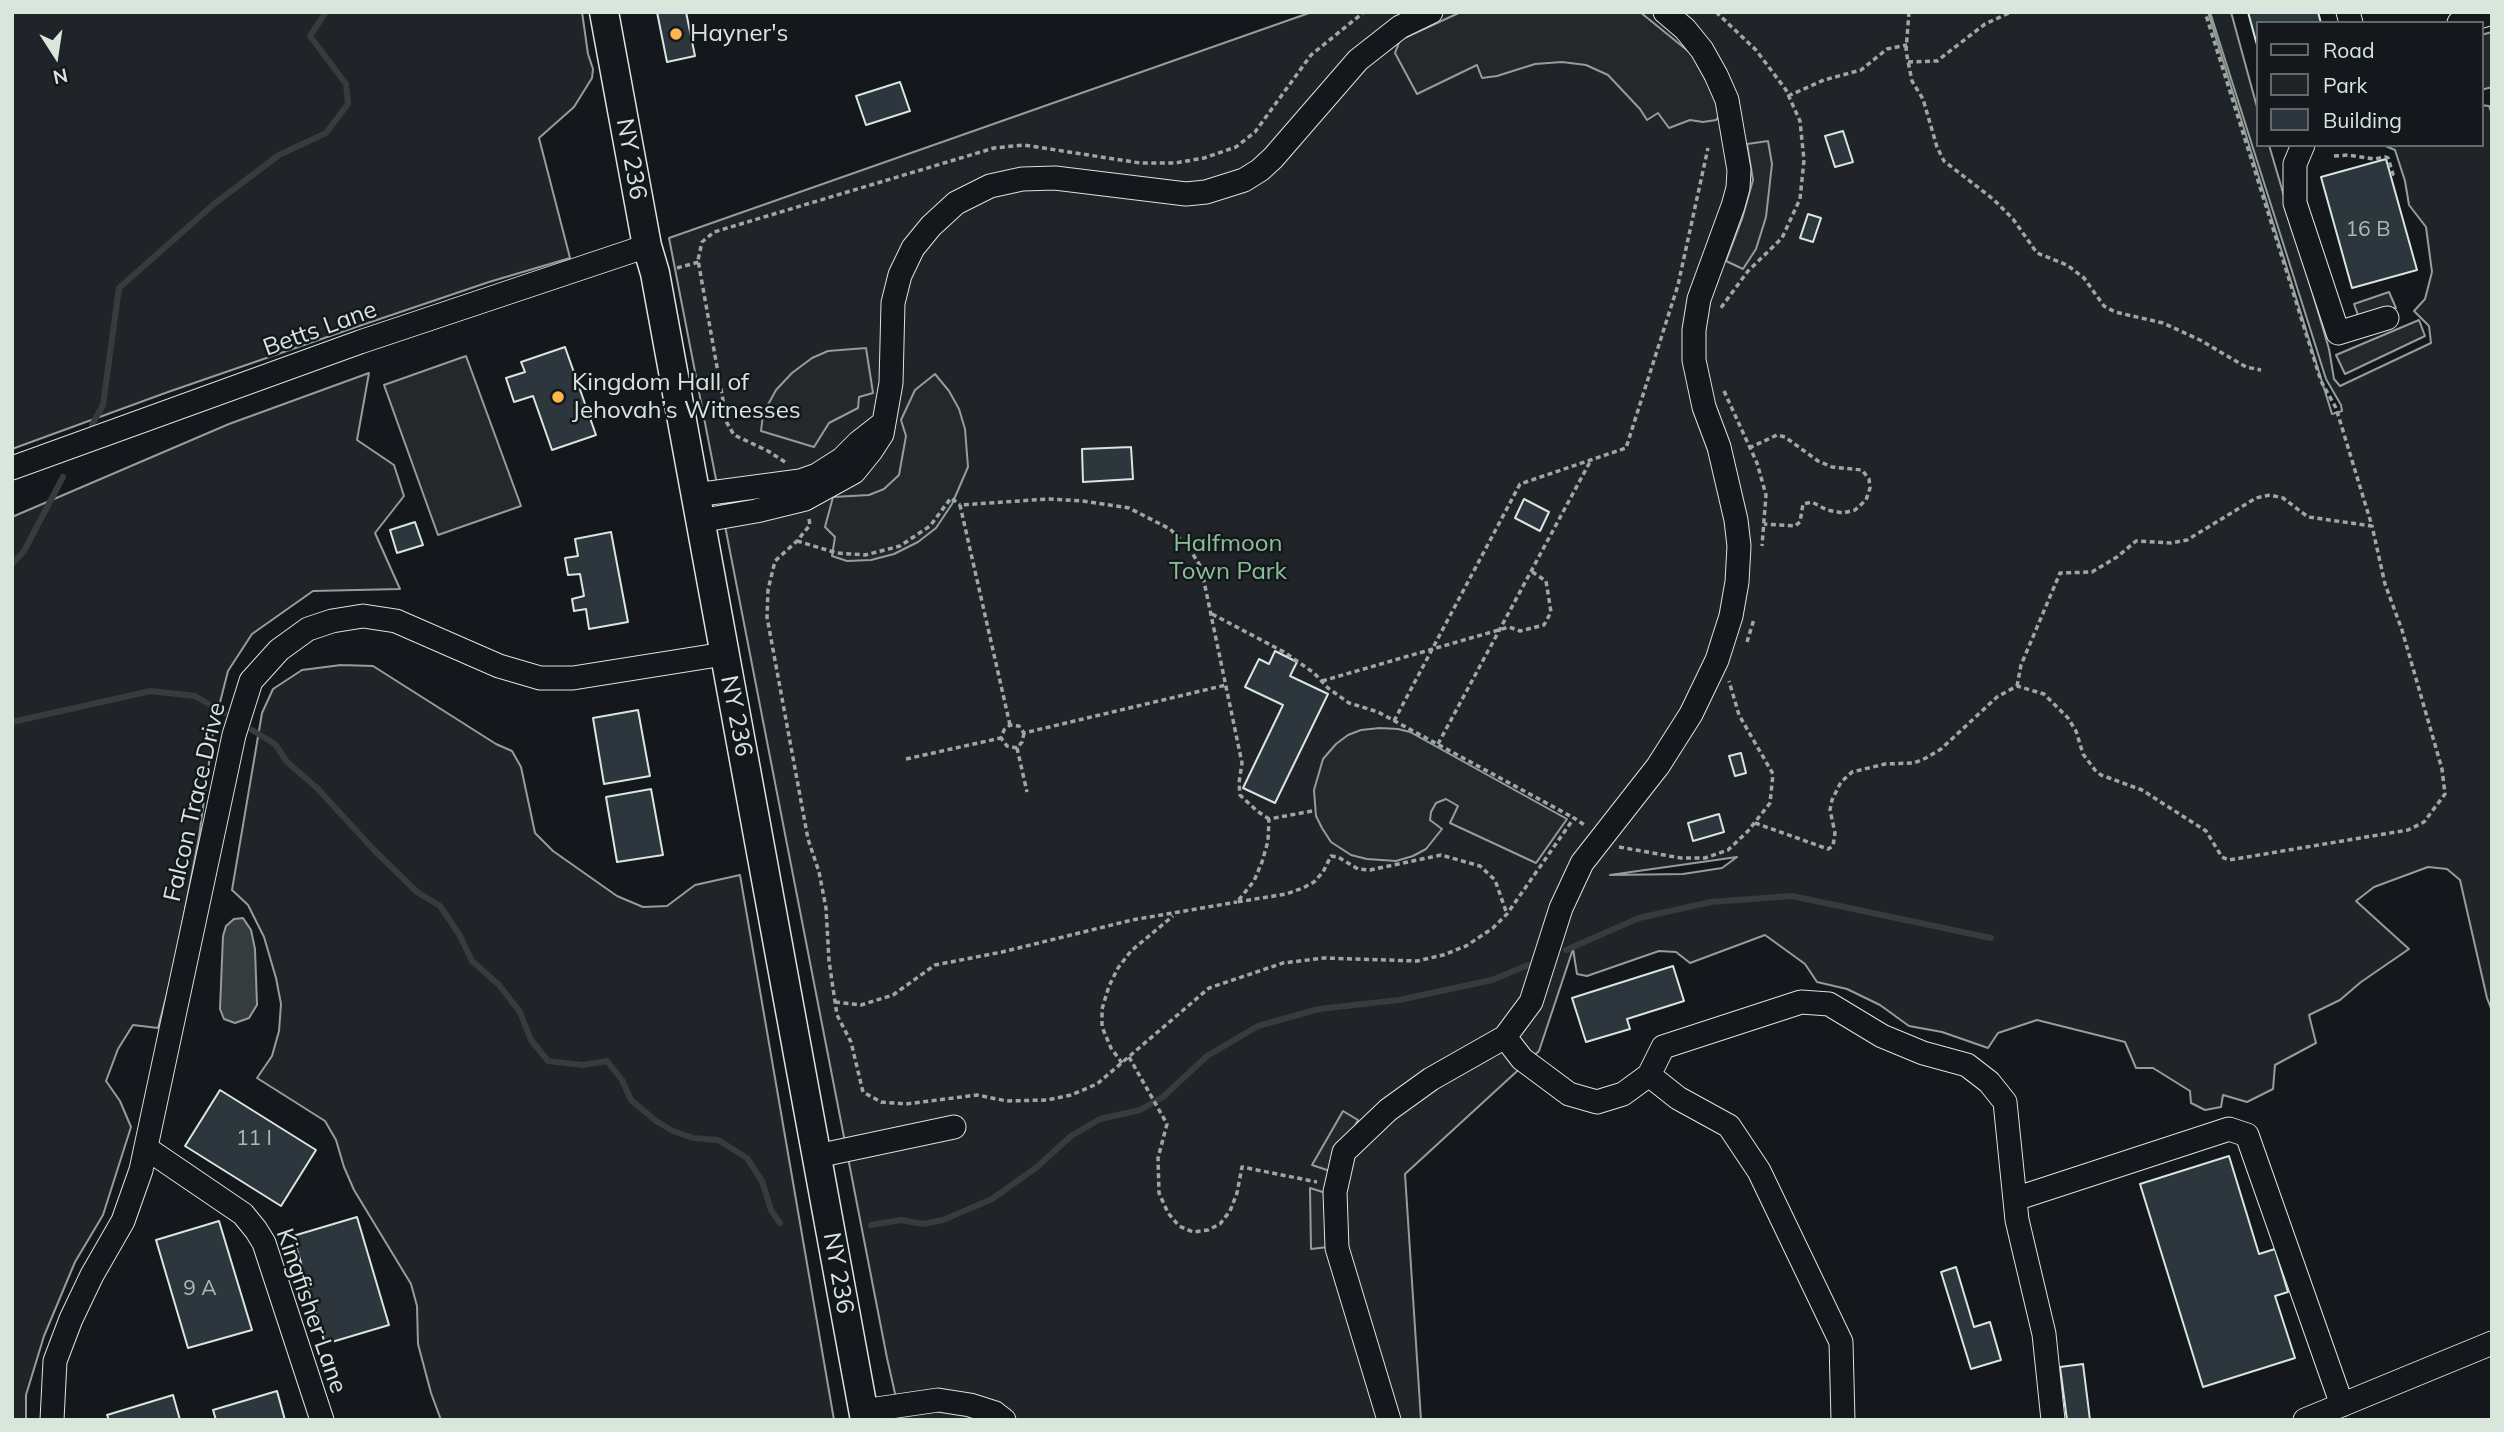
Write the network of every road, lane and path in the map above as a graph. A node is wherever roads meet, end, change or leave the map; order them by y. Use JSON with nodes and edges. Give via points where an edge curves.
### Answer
{"nodes":[{"id":1,"x":604,"y":12,"type":"edge"},
{"id":2,"x":1431,"y":12,"type":"edge"},
{"id":3,"x":1665,"y":12,"type":"edge"},
{"id":4,"x":1716,"y":12,"type":"edge"},
{"id":5,"x":1909,"y":12,"type":"edge"},
{"id":6,"x":2011,"y":12,"type":"edge"},
{"id":7,"x":2205,"y":12,"type":"edge"},
{"id":8,"x":2492,"y":13,"type":"edge"},
{"id":9,"x":2466,"y":21,"type":"edge"},
{"id":10,"x":1907,"y":45,"type":"junction"},
{"id":11,"x":1909,"y":62,"type":"junction"},
{"id":12,"x":1788,"y":96,"type":"junction"},
{"id":13,"x":2302,"y":147,"type":"edge"},
{"id":14,"x":1708,"y":148,"type":"dead end"},
{"id":15,"x":2334,"y":156,"type":"dead end"},
{"id":16,"x":2390,"y":175,"type":"dead end"},
{"id":17,"x":646,"y":246,"type":"junction"},
{"id":18,"x":699,"y":262,"type":"dead end"},
{"id":19,"x":670,"y":270,"type":"dead end"},
{"id":20,"x":2387,"y":318,"type":"dead end"},
{"id":21,"x":1717,"y":321,"type":"dead end"},
{"id":22,"x":2261,"y":370,"type":"dead end"},
{"id":23,"x":1722,"y":385,"type":"dead end"},
{"id":24,"x":1749,"y":448,"type":"junction"},
{"id":25,"x":1591,"y":460,"type":"junction"},
{"id":26,"x":12,"y":468,"type":"edge"},
{"id":27,"x":960,"y":505,"type":"junction"},
{"id":28,"x":697,"y":508,"type":"junction"},
{"id":29,"x":808,"y":516,"type":"dead end"},
{"id":30,"x":1764,"y":524,"type":"junction"},
{"id":31,"x":2372,"y":526,"type":"junction"},
{"id":32,"x":797,"y":541,"type":"junction"},
{"id":33,"x":1762,"y":547,"type":"dead end"},
{"id":34,"x":1531,"y":571,"type":"junction"},
{"id":35,"x":1210,"y":613,"type":"junction"},
{"id":36,"x":1754,"y":619,"type":"dead end"},
{"id":37,"x":1497,"y":631,"type":"junction"},
{"id":38,"x":1746,"y":643,"type":"dead end"},
{"id":39,"x":1430,"y":651,"type":"junction"},
{"id":40,"x":724,"y":654,"type":"junction"},
{"id":41,"x":1729,"y":680,"type":"dead end"},
{"id":42,"x":1322,"y":681,"type":"junction"},
{"id":43,"x":1226,"y":685,"type":"junction"},
{"id":44,"x":2017,"y":686,"type":"junction"},
{"id":45,"x":1394,"y":721,"type":"junction"},
{"id":46,"x":1010,"y":725,"type":"junction"},
{"id":47,"x":1024,"y":733,"type":"junction"},
{"id":48,"x":1002,"y":738,"type":"junction"},
{"id":49,"x":1438,"y":744,"type":"junction"},
{"id":50,"x":1017,"y":748,"type":"junction"},
{"id":51,"x":906,"y":760,"type":"dead end"},
{"id":52,"x":1027,"y":792,"type":"dead end"},
{"id":53,"x":1312,"y":811,"type":"dead end"},
{"id":54,"x":1574,"y":818,"type":"junction"},
{"id":55,"x":1269,"y":819,"type":"junction"},
{"id":56,"x":1755,"y":823,"type":"junction"},
{"id":57,"x":1603,"y":836,"type":"junction"},
{"id":58,"x":1237,"y":902,"type":"junction"},
{"id":59,"x":1175,"y":914,"type":"junction"},
{"id":60,"x":1507,"y":914,"type":"junction"},
{"id":61,"x":835,"y":1002,"type":"junction"},
{"id":62,"x":1505,"y":1037,"type":"junction"},
{"id":63,"x":1129,"y":1057,"type":"junction"},
{"id":64,"x":1122,"y":1063,"type":"junction"},
{"id":65,"x":1649,"y":1075,"type":"junction"},
{"id":66,"x":954,"y":1127,"type":"dead end"},
{"id":67,"x":146,"y":1148,"type":"junction"},
{"id":68,"x":817,"y":1156,"type":"junction"},
{"id":69,"x":1337,"y":1186,"type":"junction"},
{"id":70,"x":2015,"y":1199,"type":"junction"},
{"id":71,"x":2492,"y":1343,"type":"edge"},
{"id":72,"x":2342,"y":1405,"type":"junction"},
{"id":73,"x":864,"y":1415,"type":"edge"},
{"id":74,"x":52,"y":1420,"type":"edge"},
{"id":75,"x":321,"y":1420,"type":"edge"},
{"id":76,"x":1004,"y":1420,"type":"edge"},
{"id":77,"x":1389,"y":1420,"type":"edge"},
{"id":78,"x":1843,"y":1420,"type":"edge"},
{"id":79,"x":2053,"y":1420,"type":"edge"},
{"id":80,"x":2305,"y":1420,"type":"edge"}],
"edges":[{"from":1,"to":17,"type":"main road","name":"NY 236","number":"NY 236"},
{"from":2,"to":28,"type":"street","via":[[1400,27],[1359,60],[1273,158],[1244,180],[1186,194],[1022,178],[990,186],[956,203],[913,248],[900,275],[893,303],[891,383],[882,434],[854,472],[787,504]]},
{"from":3,"to":57,"type":"street","via":[[1702,50],[1716,75],[1727,100],[1739,170],[1735,197],[1699,299],[1694,330],[1694,360],[1736,520],[1737,582],[1717,660],[1691,714],[1658,766]]},
{"from":4,"to":12,"type":"path","via":[[1756,50]]},
{"from":5,"to":10,"type":"path"},
{"from":6,"to":11,"type":"path","via":[[1985,24],[1937,61]]},
{"from":7,"to":31,"type":"path","via":[[2321,381],[2336,408]]},
{"from":8,"to":9,"type":"street"},
{"from":10,"to":11,"type":"path"},
{"from":10,"to":12,"type":"path","via":[[1886,49],[1861,70]]},
{"from":11,"to":22,"type":"path","via":[[1912,81],[1923,99],[1944,161],[1993,199],[2037,253],[2067,265],[2115,312],[2164,323],[2246,367]]},
{"from":12,"to":21,"type":"path","via":[[1800,121],[1804,160],[1800,198],[1782,238],[1748,271],[1720,308]]},
{"from":13,"to":20,"type":"street","via":[[2295,164],[2295,203],[2338,333]]},
{"from":14,"to":25,"type":"path","via":[[1678,285],[1626,448]]},
{"from":15,"to":16,"type":"path","via":[[2388,158]]},
{"from":17,"to":26,"type":"street","name":"Betts Lane","via":[[360,342]]},
{"from":17,"to":28,"type":"main road","name":"NY 236","number":"NY 236","via":[[655,273]]},
{"from":18,"to":19,"type":"path"},
{"from":23,"to":24,"type":"path"},
{"from":24,"to":30,"type":"path","via":[[1766,495]]},
{"from":24,"to":30,"type":"path","via":[[1777,435],[1786,437],[1818,461],[1862,470],[1869,479],[1866,500],[1855,510],[1843,513],[1812,502],[1803,504],[1795,526]]},
{"from":25,"to":34,"type":"path"},
{"from":25,"to":39,"type":"path","via":[[1520,484]]},
{"from":27,"to":32,"type":"path","via":[[951,498],[930,526],[900,546],[865,555],[837,553]]},
{"from":27,"to":35,"type":"path","via":[[1048,499],[1129,508],[1170,529],[1189,548],[1200,567]]},
{"from":27,"to":46,"type":"path"},
{"from":28,"to":40,"type":"main road","name":"NY 236","number":"NY 236"},
{"from":29,"to":32,"type":"path","via":[[810,525]]},
{"from":30,"to":33,"type":"path"},
{"from":31,"to":44,"type":"path","via":[[2308,517],[2283,498],[2270,495],[2256,498],[2187,540],[2136,541],[2092,572],[2060,573],[2021,665]]},
{"from":31,"to":44,"type":"path","via":[[2385,584],[2442,769],[2445,794],[2424,822],[2408,831],[2222,857],[2206,831],[2143,790],[2095,770],[2068,718],[2044,694]]},
{"from":32,"to":61,"type":"path","via":[[775,561],[767,617],[808,839],[826,908]]},
{"from":34,"to":37,"type":"path"},
{"from":34,"to":37,"type":"path","via":[[1546,581],[1551,612],[1544,625]]},
{"from":35,"to":42,"type":"path","via":[[1284,652]]},
{"from":35,"to":43,"type":"path"},
{"from":36,"to":38,"type":"path"},
{"from":37,"to":39,"type":"path"},
{"from":37,"to":49,"type":"path"},
{"from":39,"to":42,"type":"path"},
{"from":39,"to":45,"type":"path"},
{"from":40,"to":67,"type":"street","name":"Falcon Trace Drive","via":[[573,678],[540,678],[499,666],[396,621],[363,616],[308,629],[279,650],[251,681],[234,735]]},
{"from":40,"to":68,"type":"main road","name":"NY 236","number":"NY 236"},
{"from":41,"to":56,"type":"path","via":[[1739,715],[1773,774],[1770,803]]},
{"from":42,"to":45,"type":"path","via":[[1349,703]]},
{"from":43,"to":47,"type":"path"},
{"from":43,"to":55,"type":"path","via":[[1242,763],[1240,795]]},
{"from":44,"to":56,"type":"path","via":[[1997,696],[1926,758],[1852,772],[1832,800],[1835,833],[1828,849]]},
{"from":45,"to":49,"type":"path"},
{"from":46,"to":47,"type":"path","via":[[1019,726]]},
{"from":46,"to":48,"type":"path"},
{"from":47,"to":50,"type":"path"},
{"from":48,"to":50,"type":"path","via":[[1007,746]]},
{"from":48,"to":51,"type":"path"},
{"from":49,"to":54,"type":"path"},
{"from":50,"to":52,"type":"path"},
{"from":53,"to":55,"type":"path"},
{"from":54,"to":57,"type":"path"},
{"from":54,"to":60,"type":"path"},
{"from":55,"to":58,"type":"path","via":[[1262,862]]},
{"from":56,"to":57,"type":"path","via":[[1728,850],[1705,858],[1619,847]]},
{"from":57,"to":62,"type":"street","via":[[1582,863],[1561,908],[1531,1002]]},
{"from":58,"to":59,"type":"path"},
{"from":58,"to":60,"type":"path","via":[[1303,888],[1323,872],[1331,856],[1370,870],[1441,855],[1480,866],[1494,880]]},
{"from":59,"to":61,"type":"path","via":[[935,965],[893,995],[861,1005]]},
{"from":59,"to":64,"type":"path","via":[[1131,951],[1109,986],[1102,1027]]},
{"from":60,"to":63,"type":"path","via":[[1466,946],[1443,955],[1417,961],[1324,958],[1283,963],[1209,988]]},
{"from":61,"to":64,"type":"path","via":[[863,1092],[881,1102],[906,1104],[977,1095],[1007,1101],[1047,1100],[1097,1084]]},
{"from":62,"to":65,"type":"street","via":[[1522,1059],[1569,1094],[1597,1102],[1623,1094]]},
{"from":62,"to":69,"type":"street","via":[[1440,1073],[1388,1110],[1344,1153]]},
{"from":63,"to":64,"type":"path"},
{"from":63,"to":69,"type":"path","via":[[1167,1124],[1158,1158],[1159,1193],[1179,1226],[1194,1232],[1220,1224],[1237,1193],[1242,1167]]},
{"from":65,"to":70,"type":"street","via":[[1663,1047],[1801,1002],[1829,1004],[1892,1040],[1967,1065],[1989,1082],[2005,1102]]},
{"from":65,"to":78,"type":"street","via":[[1678,1098],[1729,1126],[1759,1171],[1841,1342]]},
{"from":66,"to":68,"type":"street"},
{"from":67,"to":74,"type":"street","name":"Falcon Trace Drive","via":[[123,1221],[92,1275],[55,1361]]},
{"from":67,"to":75,"type":"street","name":"Kingfisher Lane","via":[[243,1214],[256,1230]]},
{"from":68,"to":73,"type":"main road","name":"NY 236","number":"NY 236"},
{"from":69,"to":77,"type":"street","via":[[1337,1248]]},
{"from":70,"to":72,"type":"street","via":[[2229,1129],[2247,1135]]},
{"from":70,"to":79,"type":"street","via":[[2044,1334]]},
{"from":71,"to":72,"type":"street"},
{"from":72,"to":80,"type":"street"},
{"from":73,"to":76,"type":"street","via":[[938,1400],[970,1405]]}]}
